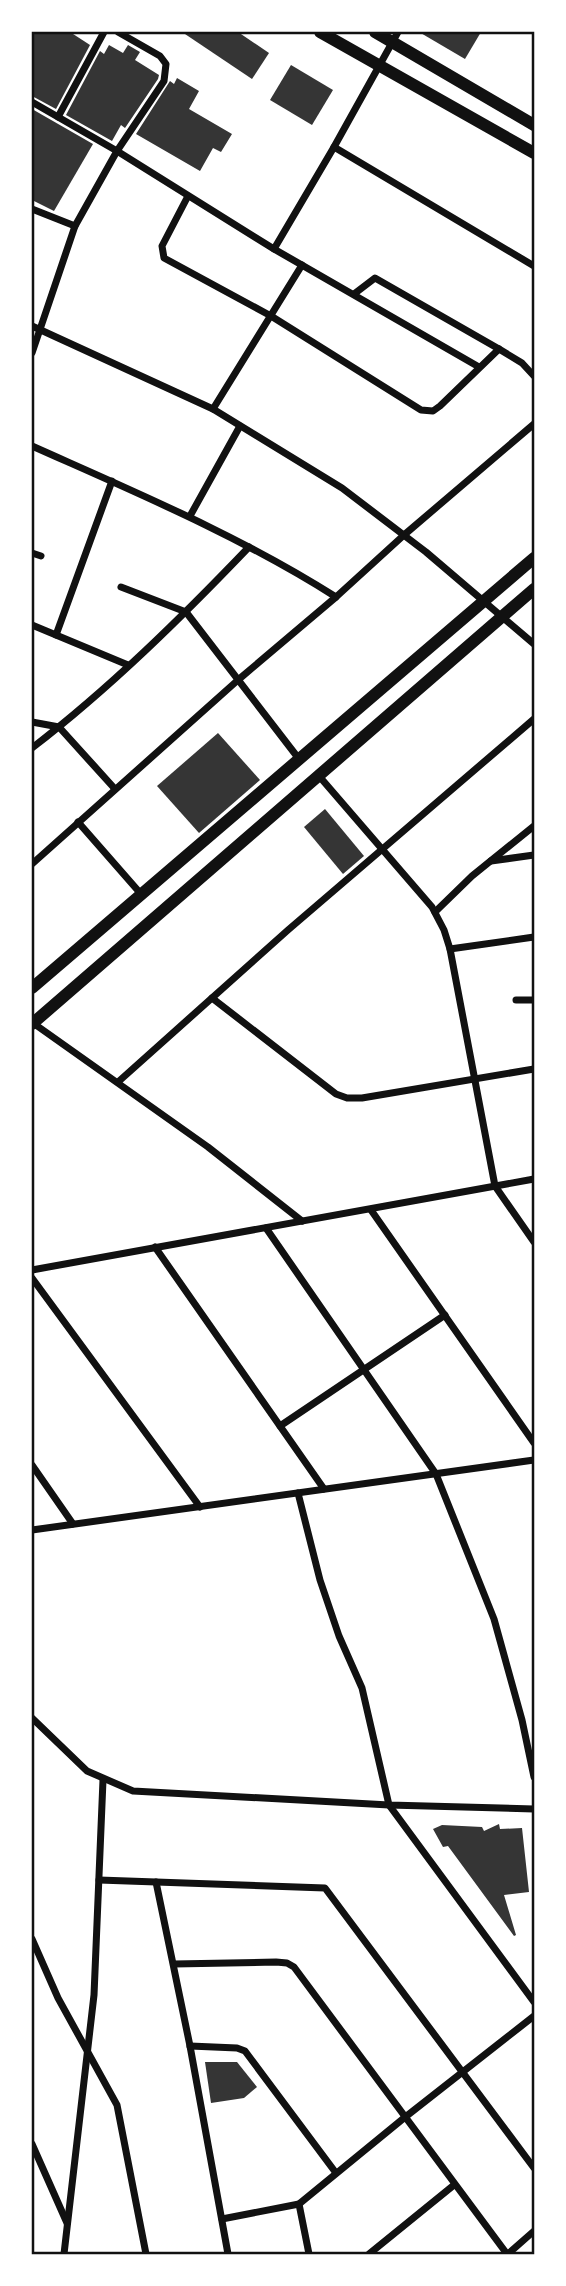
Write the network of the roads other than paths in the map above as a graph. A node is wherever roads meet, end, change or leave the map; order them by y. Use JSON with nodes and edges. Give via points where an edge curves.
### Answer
{"nodes":[{"id":1,"x":104,"y":32,"type":"edge"},
{"id":2,"x":118,"y":32,"type":"edge"},
{"id":3,"x":320,"y":32,"type":"edge"},
{"id":4,"x":375,"y":32,"type":"edge"},
{"id":5,"x":395,"y":36,"type":"edge"},
{"id":6,"x":380,"y":66,"type":"junction"},
{"id":7,"x":32,"y":102,"type":"edge"},
{"id":8,"x":58,"y":117,"type":"junction"},
{"id":9,"x":534,"y":125,"type":"edge"},
{"id":10,"x":334,"y":147,"type":"junction"},
{"id":11,"x":117,"y":151,"type":"junction"},
{"id":12,"x":534,"y":153,"type":"edge"},
{"id":13,"x":188,"y":196,"type":"junction"},
{"id":14,"x":32,"y":209,"type":"edge"},
{"id":15,"x":75,"y":226,"type":"junction"},
{"id":16,"x":274,"y":249,"type":"junction"},
{"id":17,"x":302,"y":264,"type":"junction"},
{"id":18,"x":534,"y":266,"type":"edge"},
{"id":19,"x":354,"y":294,"type":"junction"},
{"id":20,"x":271,"y":316,"type":"junction"},
{"id":21,"x":32,"y":326,"type":"edge"},
{"id":22,"x":40,"y":329,"type":"junction"},
{"id":23,"x":499,"y":349,"type":"junction"},
{"id":24,"x":32,"y":353,"type":"edge"},
{"id":25,"x":479,"y":368,"type":"junction"},
{"id":26,"x":534,"y":376,"type":"edge"},
{"id":27,"x":214,"y":408,"type":"junction"},
{"id":28,"x":534,"y":424,"type":"edge"},
{"id":29,"x":240,"y":426,"type":"junction"},
{"id":30,"x":32,"y":449,"type":"edge"},
{"id":31,"x":112,"y":481,"type":"junction"},
{"id":32,"x":190,"y":516,"type":"junction"},
{"id":33,"x":404,"y":534,"type":"junction"},
{"id":34,"x":249,"y":547,"type":"junction"},
{"id":35,"x":32,"y":553,"type":"edge"},
{"id":36,"x":41,"y":556,"type":"dead end"},
{"id":37,"x":534,"y":558,"type":"edge"},
{"id":38,"x":121,"y":587,"type":"dead end"},
{"id":39,"x":534,"y":589,"type":"edge"},
{"id":40,"x":336,"y":597,"type":"junction"},
{"id":41,"x":485,"y":601,"type":"junction"},
{"id":42,"x":186,"y":612,"type":"junction"},
{"id":43,"x":504,"y":617,"type":"junction"},
{"id":44,"x":32,"y":625,"type":"edge"},
{"id":45,"x":56,"y":635,"type":"junction"},
{"id":46,"x":534,"y":644,"type":"edge"},
{"id":47,"x":128,"y":665,"type":"junction"},
{"id":48,"x":238,"y":680,"type":"junction"},
{"id":49,"x":534,"y":719,"type":"edge"},
{"id":50,"x":32,"y":722,"type":"edge"},
{"id":51,"x":59,"y":727,"type":"junction"},
{"id":52,"x":32,"y":748,"type":"edge"},
{"id":53,"x":299,"y":759,"type":"junction"},
{"id":54,"x":319,"y":776,"type":"junction"},
{"id":55,"x":115,"y":789,"type":"junction"},
{"id":56,"x":78,"y":822,"type":"junction"},
{"id":57,"x":534,"y":826,"type":"edge"},
{"id":58,"x":383,"y":849,"type":"junction"},
{"id":59,"x":534,"y":855,"type":"edge"},
{"id":60,"x":490,"y":861,"type":"junction"},
{"id":61,"x":32,"y":864,"type":"edge"},
{"id":62,"x":141,"y":894,"type":"junction"},
{"id":63,"x":435,"y":912,"type":"junction"},
{"id":64,"x":534,"y":937,"type":"edge"},
{"id":65,"x":450,"y":949,"type":"junction"},
{"id":66,"x":32,"y":988,"type":"edge"},
{"id":67,"x":212,"y":998,"type":"junction"},
{"id":68,"x":516,"y":1000,"type":"dead end"},
{"id":69,"x":534,"y":1000,"type":"edge"},
{"id":70,"x":32,"y":1023,"type":"edge"},
{"id":71,"x":534,"y":1069,"type":"edge"},
{"id":72,"x":473,"y":1078,"type":"junction"},
{"id":73,"x":117,"y":1082,"type":"junction"},
{"id":74,"x":534,"y":1179,"type":"edge"},
{"id":75,"x":495,"y":1186,"type":"junction"},
{"id":76,"x":371,"y":1210,"type":"junction"},
{"id":77,"x":302,"y":1221,"type":"junction"},
{"id":78,"x":266,"y":1228,"type":"junction"},
{"id":79,"x":534,"y":1242,"type":"edge"},
{"id":80,"x":155,"y":1247,"type":"junction"},
{"id":81,"x":32,"y":1270,"type":"edge"},
{"id":82,"x":32,"y":1278,"type":"edge"},
{"id":83,"x":445,"y":1315,"type":"junction"},
{"id":84,"x":363,"y":1370,"type":"junction"},
{"id":85,"x":280,"y":1426,"type":"junction"},
{"id":86,"x":534,"y":1443,"type":"edge"},
{"id":87,"x":534,"y":1460,"type":"edge"},
{"id":88,"x":32,"y":1465,"type":"edge"},
{"id":89,"x":436,"y":1474,"type":"junction"},
{"id":90,"x":324,"y":1489,"type":"junction"},
{"id":91,"x":298,"y":1493,"type":"junction"},
{"id":92,"x":200,"y":1507,"type":"junction"},
{"id":93,"x":73,"y":1524,"type":"junction"},
{"id":94,"x":32,"y":1530,"type":"edge"},
{"id":95,"x":32,"y":1718,"type":"edge"},
{"id":96,"x":534,"y":1777,"type":"edge"},
{"id":97,"x":103,"y":1780,"type":"junction"},
{"id":98,"x":389,"y":1805,"type":"junction"},
{"id":99,"x":534,"y":1809,"type":"edge"},
{"id":100,"x":99,"y":1880,"type":"junction"},
{"id":101,"x":156,"y":1882,"type":"junction"},
{"id":102,"x":32,"y":1939,"type":"edge"},
{"id":103,"x":174,"y":1964,"type":"junction"},
{"id":104,"x":534,"y":2002,"type":"edge"},
{"id":105,"x":534,"y":2016,"type":"edge"},
{"id":106,"x":190,"y":2046,"type":"junction"},
{"id":107,"x":87,"y":2051,"type":"junction"},
{"id":108,"x":461,"y":2072,"type":"junction"},
{"id":109,"x":404,"y":2118,"type":"junction"},
{"id":110,"x":32,"y":2144,"type":"edge"},
{"id":111,"x":534,"y":2168,"type":"edge"},
{"id":112,"x":336,"y":2173,"type":"junction"},
{"id":113,"x":454,"y":2185,"type":"junction"},
{"id":114,"x":299,"y":2204,"type":"junction"},
{"id":115,"x":222,"y":2219,"type":"junction"},
{"id":116,"x":68,"y":2223,"type":"junction"},
{"id":117,"x":534,"y":2231,"type":"edge"},
{"id":118,"x":64,"y":2255,"type":"edge"},
{"id":119,"x":146,"y":2255,"type":"edge"},
{"id":120,"x":228,"y":2255,"type":"edge"},
{"id":121,"x":309,"y":2255,"type":"edge"},
{"id":122,"x":369,"y":2255,"type":"edge"},
{"id":123,"x":508,"y":2255,"type":"edge"}],
"edges":[{"from":1,"to":8,"type":"street"},
{"from":2,"to":11,"type":"street","via":[[160,56],[167,71]]},
{"from":3,"to":6,"type":"main road"},
{"from":4,"to":5,"type":"main road"},
{"from":5,"to":6,"type":"street"},
{"from":5,"to":9,"type":"main road"},
{"from":6,"to":10,"type":"street"},
{"from":6,"to":12,"type":"main road"},
{"from":7,"to":8,"type":"street"},
{"from":8,"to":11,"type":"street"},
{"from":10,"to":16,"type":"street"},
{"from":10,"to":18,"type":"street"},
{"from":11,"to":13,"type":"street"},
{"from":11,"to":15,"type":"street"},
{"from":13,"to":16,"type":"street"},
{"from":13,"to":20,"type":"street","via":[[162,246],[164,258]]},
{"from":14,"to":15,"type":"street"},
{"from":15,"to":22,"type":"street"},
{"from":16,"to":17,"type":"street"},
{"from":17,"to":19,"type":"street"},
{"from":17,"to":20,"type":"street"},
{"from":19,"to":23,"type":"street","via":[[375,278]]},
{"from":19,"to":25,"type":"street"},
{"from":20,"to":25,"type":"street","via":[[427,412],[440,406]]},
{"from":20,"to":27,"type":"street"},
{"from":21,"to":22,"type":"street"},
{"from":22,"to":24,"type":"street"},
{"from":22,"to":27,"type":"street"},
{"from":23,"to":25,"type":"street"},
{"from":23,"to":26,"type":"street"},
{"from":27,"to":29,"type":"street"},
{"from":28,"to":33,"type":"street"},
{"from":29,"to":32,"type":"street"},
{"from":29,"to":33,"type":"street","via":[[342,488]]},
{"from":30,"to":31,"type":"street"},
{"from":31,"to":32,"type":"street"},
{"from":31,"to":45,"type":"street"},
{"from":32,"to":34,"type":"street"},
{"from":33,"to":40,"type":"street"},
{"from":33,"to":41,"type":"street"},
{"from":34,"to":40,"type":"street"},
{"from":34,"to":42,"type":"street"},
{"from":35,"to":36,"type":"street"},
{"from":37,"to":41,"type":"main road"},
{"from":38,"to":42,"type":"street"},
{"from":39,"to":43,"type":"main road"},
{"from":40,"to":48,"type":"street"},
{"from":41,"to":43,"type":"street"},
{"from":41,"to":53,"type":"main road"},
{"from":42,"to":47,"type":"street"},
{"from":42,"to":48,"type":"street"},
{"from":43,"to":46,"type":"street"},
{"from":43,"to":54,"type":"main road"},
{"from":44,"to":45,"type":"street"},
{"from":45,"to":47,"type":"street"},
{"from":47,"to":51,"type":"street"},
{"from":48,"to":53,"type":"street"},
{"from":48,"to":55,"type":"street"},
{"from":49,"to":58,"type":"street"},
{"from":50,"to":51,"type":"street"},
{"from":51,"to":52,"type":"street"},
{"from":51,"to":55,"type":"street"},
{"from":53,"to":62,"type":"main road"},
{"from":54,"to":58,"type":"street"},
{"from":54,"to":70,"type":"main road"},
{"from":55,"to":56,"type":"street"},
{"from":56,"to":61,"type":"street"},
{"from":56,"to":62,"type":"street"},
{"from":57,"to":60,"type":"street"},
{"from":58,"to":63,"type":"street"},
{"from":58,"to":67,"type":"street"},
{"from":59,"to":60,"type":"street"},
{"from":60,"to":63,"type":"street"},
{"from":62,"to":66,"type":"main road"},
{"from":63,"to":65,"type":"street"},
{"from":64,"to":65,"type":"street"},
{"from":65,"to":72,"type":"street"},
{"from":67,"to":72,"type":"street","via":[[347,1098]]},
{"from":67,"to":73,"type":"street"},
{"from":68,"to":69,"type":"street"},
{"from":70,"to":73,"type":"street"},
{"from":71,"to":72,"type":"street"},
{"from":72,"to":75,"type":"street"},
{"from":73,"to":77,"type":"street"},
{"from":74,"to":75,"type":"street"},
{"from":75,"to":76,"type":"street"},
{"from":75,"to":79,"type":"street"},
{"from":76,"to":77,"type":"street"},
{"from":76,"to":83,"type":"street"},
{"from":77,"to":78,"type":"street"},
{"from":78,"to":80,"type":"street"},
{"from":78,"to":84,"type":"street"},
{"from":80,"to":81,"type":"street"},
{"from":80,"to":85,"type":"street"},
{"from":82,"to":92,"type":"street"},
{"from":83,"to":84,"type":"street"},
{"from":83,"to":86,"type":"street"},
{"from":84,"to":85,"type":"street"},
{"from":84,"to":89,"type":"street"},
{"from":85,"to":90,"type":"street"},
{"from":87,"to":89,"type":"street"},
{"from":88,"to":93,"type":"street"},
{"from":89,"to":90,"type":"street"},
{"from":89,"to":96,"type":"street","via":[[494,1619]]},
{"from":90,"to":91,"type":"street"},
{"from":91,"to":92,"type":"street"},
{"from":91,"to":98,"type":"street","via":[[320,1580],[362,1688]]},
{"from":92,"to":93,"type":"street"},
{"from":93,"to":94,"type":"street"},
{"from":95,"to":97,"type":"street","via":[[72,1758]]},
{"from":97,"to":98,"type":"street","via":[[153,1793]]},
{"from":97,"to":100,"type":"street"},
{"from":98,"to":99,"type":"street"},
{"from":98,"to":104,"type":"street"},
{"from":100,"to":101,"type":"street"},
{"from":100,"to":107,"type":"street"},
{"from":101,"to":103,"type":"street"},
{"from":101,"to":108,"type":"street","via":[[325,1888]]},
{"from":102,"to":107,"type":"street"},
{"from":103,"to":106,"type":"street"},
{"from":103,"to":109,"type":"street","via":[[287,1963]]},
{"from":105,"to":108,"type":"street"},
{"from":106,"to":112,"type":"street","via":[[245,2051]]},
{"from":106,"to":115,"type":"street"},
{"from":107,"to":116,"type":"street"},
{"from":107,"to":119,"type":"street","via":[[117,2105]]},
{"from":108,"to":109,"type":"street"},
{"from":108,"to":111,"type":"street"},
{"from":109,"to":112,"type":"street"},
{"from":109,"to":113,"type":"street"},
{"from":110,"to":116,"type":"street"},
{"from":112,"to":114,"type":"street"},
{"from":113,"to":122,"type":"street"},
{"from":113,"to":123,"type":"street"},
{"from":114,"to":115,"type":"street"},
{"from":114,"to":121,"type":"street"},
{"from":115,"to":120,"type":"street"},
{"from":116,"to":118,"type":"street"},
{"from":117,"to":123,"type":"street"}]}
